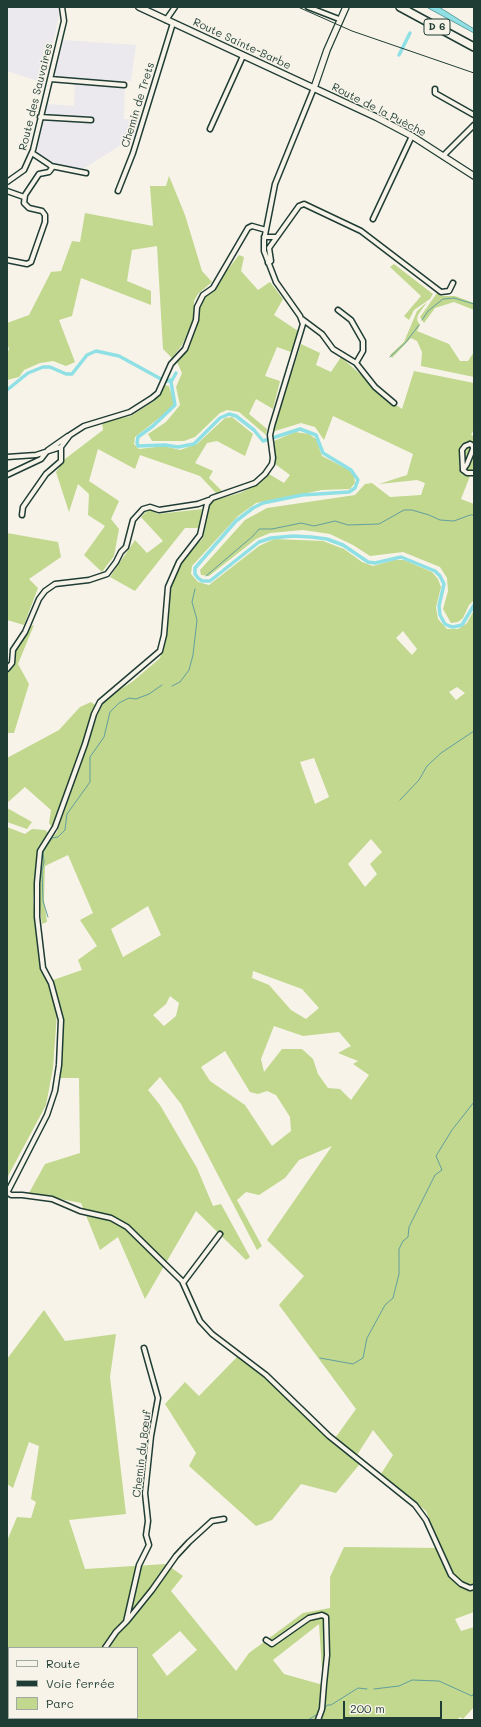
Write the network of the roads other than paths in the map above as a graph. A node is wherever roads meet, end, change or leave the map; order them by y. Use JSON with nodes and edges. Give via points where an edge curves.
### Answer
{"nodes":[{"id":1,"x":62,"y":7,"type":"edge"},
{"id":2,"x":139,"y":7,"type":"edge"},
{"id":3,"x":175,"y":7,"type":"edge"},
{"id":4,"x":308,"y":7,"type":"edge"},
{"id":5,"x":346,"y":7,"type":"edge"},
{"id":6,"x":400,"y":7,"type":"edge"},
{"id":7,"x":410,"y":7,"type":"edge"},
{"id":8,"x":339,"y":19,"type":"junction"},
{"id":9,"x":166,"y":20,"type":"junction"},
{"id":10,"x":173,"y":23,"type":"junction"},
{"id":11,"x":474,"y":42,"type":"edge"},
{"id":12,"x":474,"y":47,"type":"edge"},
{"id":13,"x":243,"y":56,"type":"junction"},
{"id":14,"x":50,"y":79,"type":"junction"},
{"id":15,"x":124,"y":84,"type":"dead end"},
{"id":16,"x":314,"y":88,"type":"junction"},
{"id":17,"x":435,"y":89,"type":"dead end"},
{"id":18,"x":474,"y":115,"type":"edge"},
{"id":19,"x":40,"y":117,"type":"junction"},
{"id":20,"x":91,"y":120,"type":"dead end"},
{"id":21,"x":474,"y":125,"type":"edge"},
{"id":22,"x":210,"y":129,"type":"dead end"},
{"id":23,"x":412,"y":136,"type":"junction"},
{"id":24,"x":32,"y":153,"type":"junction"},
{"id":25,"x":443,"y":156,"type":"junction"},
{"id":26,"x":51,"y":166,"type":"junction"},
{"id":27,"x":86,"y":173,"type":"dead end"},
{"id":28,"x":474,"y":176,"type":"edge"},
{"id":29,"x":7,"y":182,"type":"edge"},
{"id":30,"x":7,"y":190,"type":"edge"},
{"id":31,"x":118,"y":191,"type":"dead end"},
{"id":32,"x":24,"y":197,"type":"junction"},
{"id":33,"x":372,"y":219,"type":"dead end"},
{"id":34,"x":266,"y":230,"type":"junction"},
{"id":35,"x":264,"y":236,"type":"junction"},
{"id":36,"x":276,"y":237,"type":"junction"},
{"id":37,"x":7,"y":260,"type":"edge"},
{"id":38,"x":268,"y":263,"type":"junction"},
{"id":39,"x":453,"y":283,"type":"dead end"},
{"id":40,"x":338,"y":310,"type":"dead end"},
{"id":41,"x":301,"y":318,"type":"junction"},
{"id":42,"x":356,"y":363,"type":"junction"},
{"id":43,"x":394,"y":403,"type":"dead end"},
{"id":44,"x":70,"y":435,"type":"junction"},
{"id":45,"x":61,"y":447,"type":"junction"},
{"id":46,"x":48,"y":450,"type":"junction"},
{"id":47,"x":7,"y":457,"type":"edge"},
{"id":48,"x":463,"y":470,"type":"junction"},
{"id":49,"x":474,"y":473,"type":"edge"},
{"id":50,"x":7,"y":475,"type":"edge"},
{"id":51,"x":209,"y":500,"type":"junction"},
{"id":52,"x":22,"y":516,"type":"dead end"},
{"id":53,"x":7,"y":669,"type":"edge"},
{"id":54,"x":7,"y":1193,"type":"edge"},
{"id":55,"x":220,"y":1234,"type":"dead end"},
{"id":56,"x":183,"y":1283,"type":"junction"},
{"id":57,"x":144,"y":1348,"type":"dead end"},
{"id":58,"x":224,"y":1519,"type":"dead end"},
{"id":59,"x":474,"y":1587,"type":"edge"},
{"id":60,"x":126,"y":1622,"type":"junction"},
{"id":61,"x":266,"y":1640,"type":"dead end"},
{"id":62,"x":106,"y":1647,"type":"edge"},
{"id":63,"x":318,"y":1720,"type":"edge"}],
"edges":[{"from":1,"to":14,"type":"street","name":"Route des Sauvaires","via":[[64,21]]},
{"from":2,"to":9,"type":"main road","name":"Route Sainte-Barbe"},
{"from":3,"to":9,"type":"street"},
{"from":4,"to":8,"type":"street"},
{"from":5,"to":8,"type":"main road"},
{"from":6,"to":12,"type":"highway","number":"D 6"},
{"from":7,"to":11,"type":"highway","number":"D 6"},
{"from":8,"to":16,"type":"main road"},
{"from":9,"to":10,"type":"main road","name":"Route Sainte-Barbe"},
{"from":10,"to":13,"type":"main road","name":"Route Sainte-Barbe"},
{"from":10,"to":31,"type":"street","name":"Chemin de Trets","via":[[133,153]]},
{"from":13,"to":16,"type":"main road","name":"Route Sainte-Barbe"},
{"from":13,"to":22,"type":"street"},
{"from":14,"to":15,"type":"street"},
{"from":14,"to":19,"type":"street","name":"Route des Sauvaires"},
{"from":16,"to":23,"type":"main road","name":"Route de la Puèche"},
{"from":16,"to":34,"type":"street","via":[[275,184]]},
{"from":17,"to":18,"type":"street","via":[[435,93]]},
{"from":19,"to":20,"type":"street"},
{"from":19,"to":24,"type":"street","name":"Route des Sauvaires"},
{"from":21,"to":25,"type":"street"},
{"from":23,"to":25,"type":"main road","name":"Route de la Puèche"},
{"from":23,"to":33,"type":"street"},
{"from":24,"to":26,"type":"street"},
{"from":24,"to":29,"type":"street","name":"Route des Sauvaires","via":[[24,170]]},
{"from":25,"to":28,"type":"main road","name":"Route de la Puèche"},
{"from":26,"to":27,"type":"street"},
{"from":26,"to":32,"type":"street","via":[[49,172],[39,174]]},
{"from":30,"to":32,"type":"street"},
{"from":32,"to":37,"type":"street","via":[[27,207],[44,213],[46,222],[31,262],[26,264]]},
{"from":34,"to":35,"type":"street"},
{"from":34,"to":44,"type":"street","via":[[252,226],[248,228],[213,288],[203,295],[196,307],[196,320],[185,349],[172,364],[158,393],[136,409],[91,423]]},
{"from":35,"to":36,"type":"street"},
{"from":35,"to":38,"type":"street","via":[[264,251]]},
{"from":36,"to":38,"type":"street","via":[[269,249],[271,261]]},
{"from":36,"to":39,"type":"street","via":[[298,206],[304,204],[361,231],[441,292],[449,291]]},
{"from":38,"to":41,"type":"street","via":[[276,282]]},
{"from":40,"to":42,"type":"street","via":[[351,320],[363,341],[363,351]]},
{"from":41,"to":42,"type":"street","via":[[322,334],[333,349]]},
{"from":41,"to":51,"type":"street","via":[[301,335],[286,376],[270,435],[272,464],[261,479],[249,486]]},
{"from":42,"to":43,"type":"street","via":[[375,387]]},
{"from":44,"to":45,"type":"street"},
{"from":44,"to":46,"type":"street"},
{"from":45,"to":46,"type":"street"},
{"from":45,"to":52,"type":"street","via":[[61,461],[46,474],[23,507]]},
{"from":46,"to":47,"type":"street","via":[[36,455]]},
{"from":46,"to":50,"type":"street","via":[[41,458]]},
{"from":48,"to":48,"type":"street","via":[[473,449],[470,444],[462,450]]},
{"from":48,"to":49,"type":"street"},
{"from":51,"to":53,"type":"street","via":[[159,510],[150,507],[144,509],[132,520],[126,547],[107,574],[89,580],[55,584],[45,591],[13,650],[12,663]]},
{"from":51,"to":54,"type":"street","via":[[200,536],[179,562],[168,587],[160,652],[130,679],[108,693],[99,704],[55,827],[40,851],[37,917],[43,968],[51,983],[61,1020],[59,1065],[55,1091],[47,1115]]},
{"from":54,"to":56,"type":"street","via":[[46,1198],[80,1212],[116,1220],[127,1227]]},
{"from":55,"to":56,"type":"street"},
{"from":56,"to":59,"type":"street","via":[[200,1321],[209,1331],[272,1380],[329,1436],[411,1501],[422,1512],[453,1578],[465,1586]]},
{"from":57,"to":60,"type":"street","name":"Chemin du Bœuf","via":[[158,1398],[145,1493],[148,1521],[146,1535],[149,1545],[139,1565]]},
{"from":58,"to":60,"type":"street","via":[[212,1521],[176,1556]]},
{"from":60,"to":62,"type":"street","name":"Chemin du Bœuf"},
{"from":61,"to":63,"type":"street","via":[[272,1644],[309,1618],[322,1615],[326,1617],[325,1677],[322,1709]]}]}
